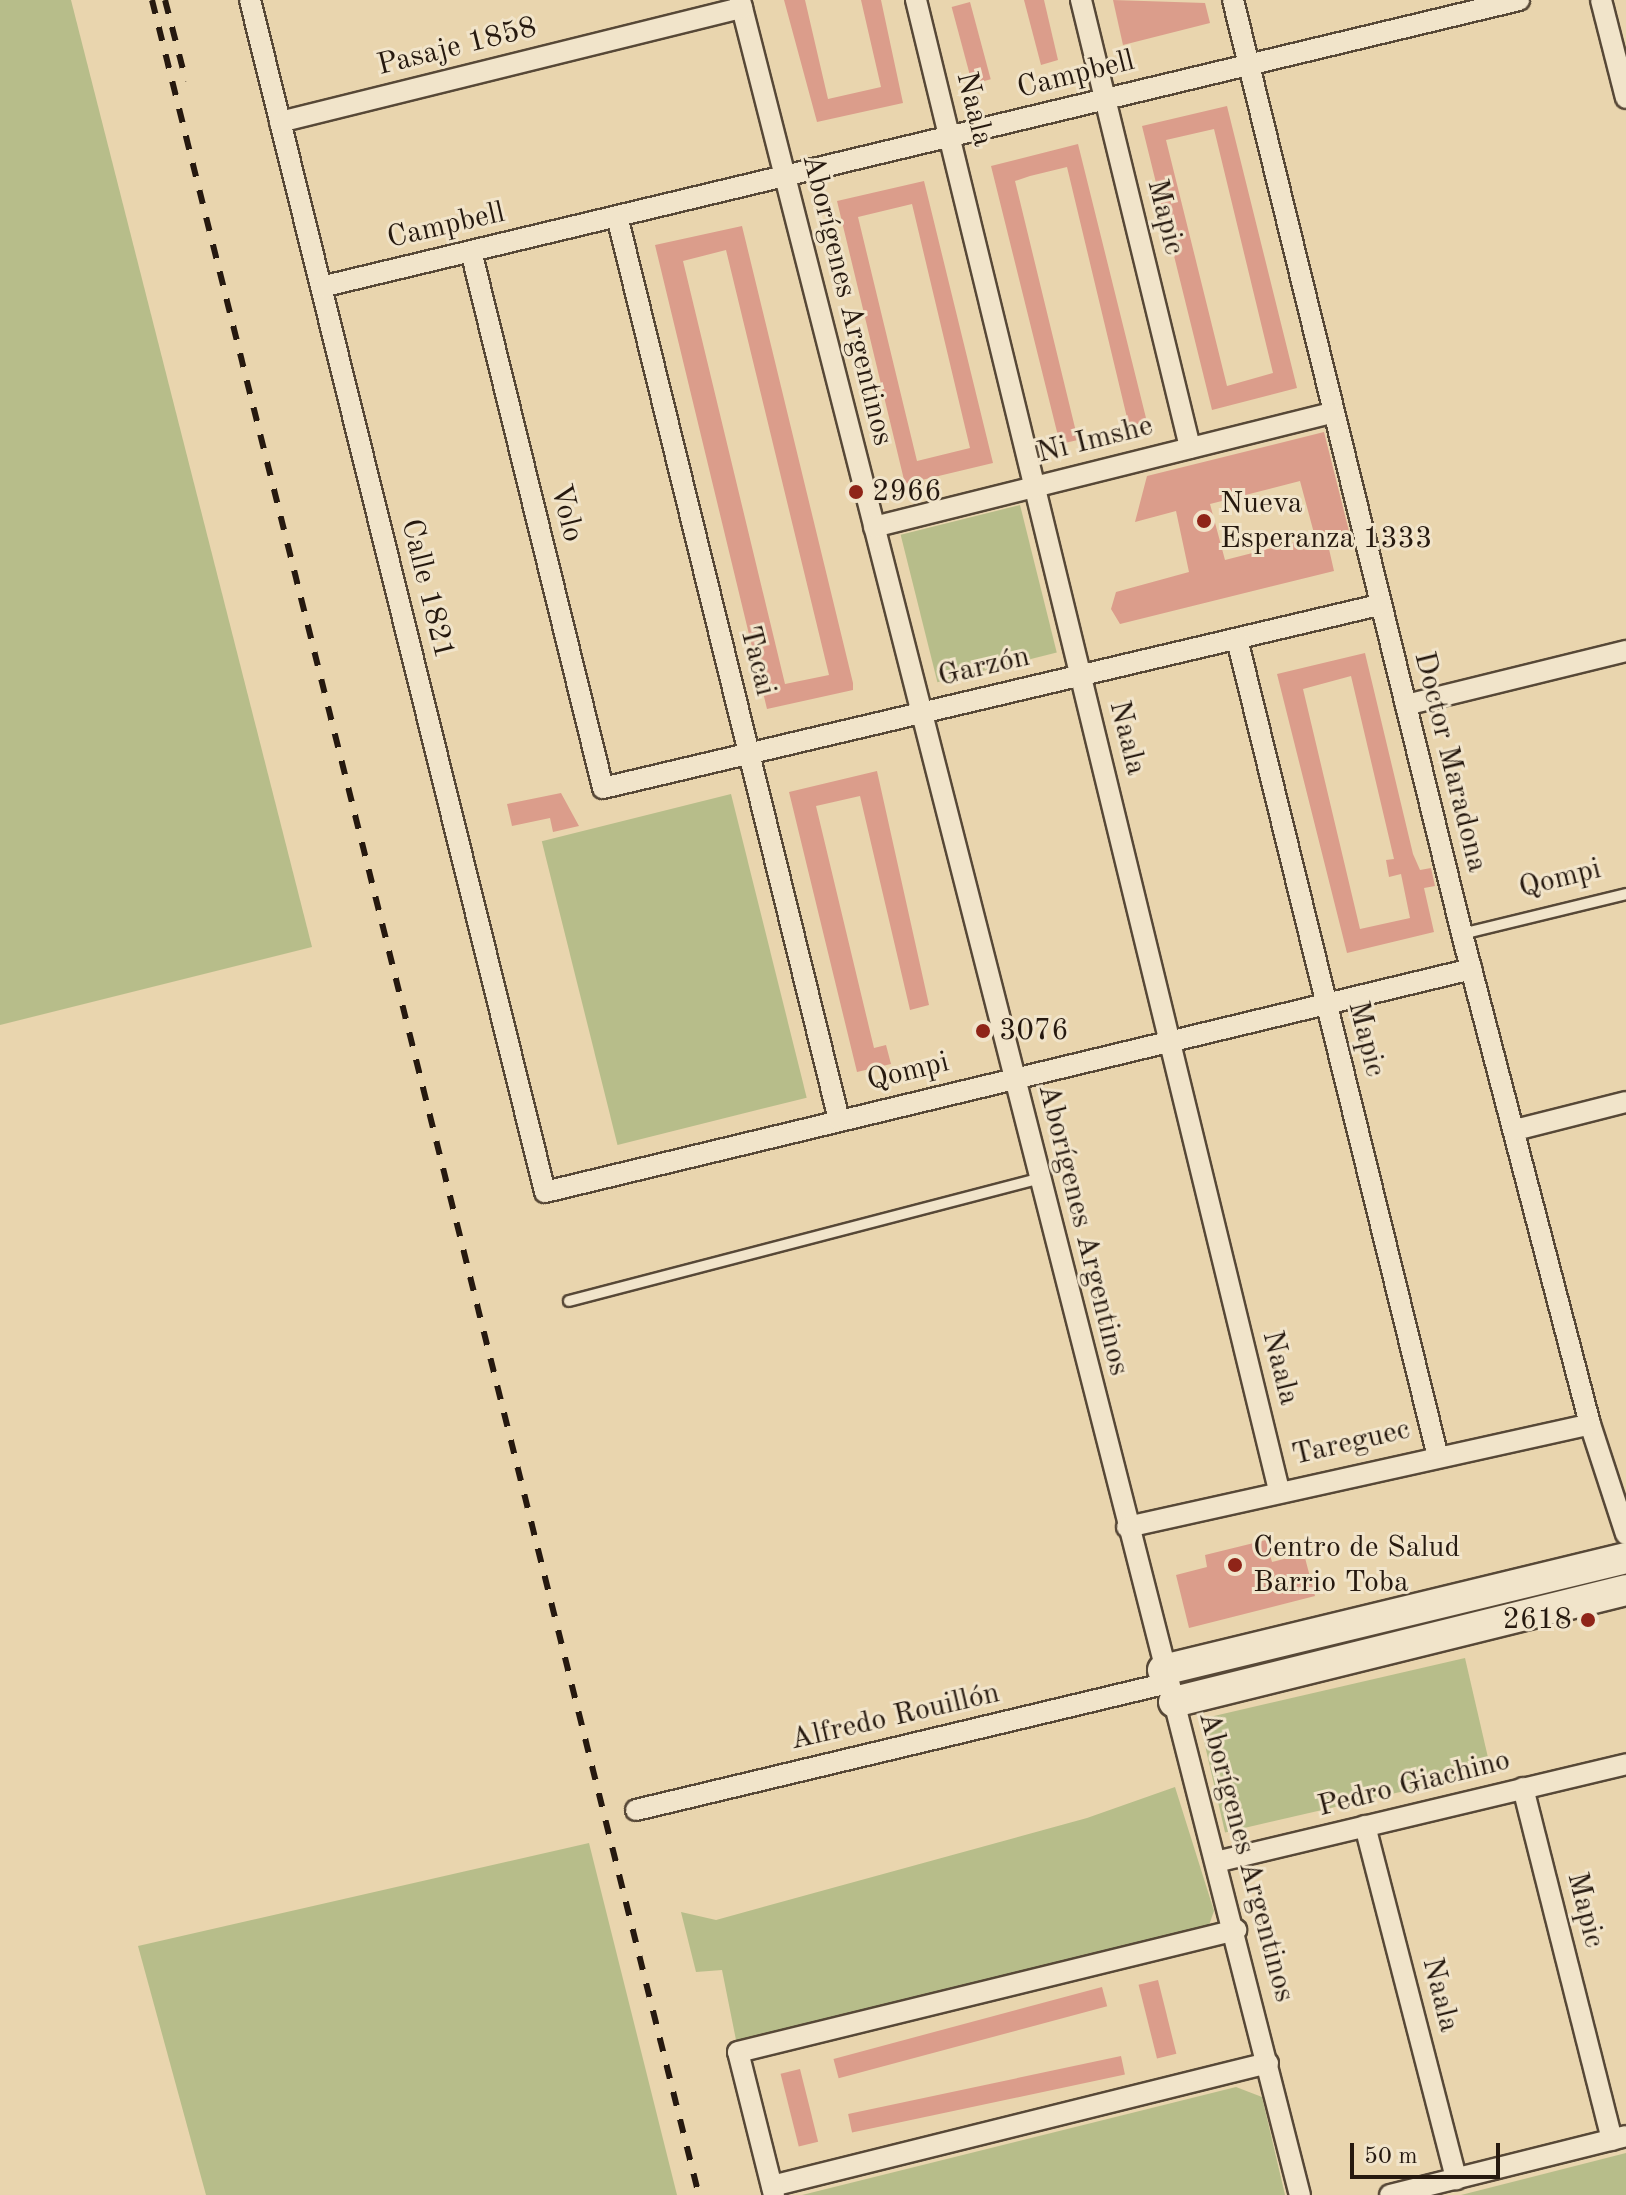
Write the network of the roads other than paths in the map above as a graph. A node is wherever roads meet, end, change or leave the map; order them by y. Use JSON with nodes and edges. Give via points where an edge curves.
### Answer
{"nodes":[{"id":1,"x":250,"y":0,"type":"edge"},
{"id":2,"x":916,"y":0,"type":"edge"},
{"id":3,"x":1081,"y":0,"type":"edge"},
{"id":4,"x":1233,"y":0,"type":"edge"},
{"id":5,"x":1519,"y":0,"type":"edge"},
{"id":6,"x":1601,"y":0,"type":"edge"},
{"id":7,"x":741,"y":4,"type":"edge"},
{"id":8,"x":1248,"y":63,"type":"junction"},
{"id":9,"x":1626,"y":98,"type":"edge"},
{"id":10,"x":1105,"y":99,"type":"junction"},
{"id":11,"x":280,"y":122,"type":"junction"},
{"id":12,"x":949,"y":136,"type":"junction"},
{"id":13,"x":785,"y":176,"type":"junction"},
{"id":14,"x":617,"y":216,"type":"junction"},
{"id":15,"x":471,"y":251,"type":"junction"},
{"id":16,"x":321,"y":287,"type":"junction"},
{"id":17,"x":1331,"y":413,"type":"junction"},
{"id":18,"x":1190,"y":448,"type":"junction"},
{"id":19,"x":1035,"y":486,"type":"junction"},
{"id":20,"x":874,"y":527,"type":"junction"},
{"id":21,"x":1379,"y":605,"type":"junction"},
{"id":22,"x":1237,"y":639,"type":"junction"},
{"id":23,"x":1626,"y":651,"type":"edge"},
{"id":24,"x":1081,"y":676,"type":"junction"},
{"id":25,"x":1406,"y":705,"type":"junction"},
{"id":26,"x":921,"y":713,"type":"junction"},
{"id":27,"x":749,"y":754,"type":"junction"},
{"id":28,"x":603,"y":788,"type":"joint"},
{"id":29,"x":1626,"y":894,"type":"edge"},
{"id":30,"x":1462,"y":934,"type":"junction"},
{"id":31,"x":1472,"y":969,"type":"junction"},
{"id":32,"x":1326,"y":1004,"type":"junction"},
{"id":33,"x":1170,"y":1042,"type":"junction"},
{"id":34,"x":1013,"y":1077,"type":"junction"},
{"id":35,"x":1626,"y":1102,"type":"edge"},
{"id":36,"x":839,"y":1120,"type":"junction"},
{"id":37,"x":1515,"y":1130,"type":"junction"},
{"id":38,"x":1039,"y":1179,"type":"junction"},
{"id":39,"x":545,"y":1192,"type":"joint"},
{"id":40,"x":569,"y":1301,"type":"dead end"},
{"id":41,"x":1590,"y":1424,"type":"junction"},
{"id":42,"x":1437,"y":1453,"type":"junction"},
{"id":43,"x":1279,"y":1490,"type":"junction"},
{"id":44,"x":1127,"y":1527,"type":"junction"},
{"id":45,"x":1626,"y":1534,"type":"edge"},
{"id":46,"x":1626,"y":1558,"type":"edge"},
{"id":47,"x":1626,"y":1590,"type":"edge"},
{"id":48,"x":1168,"y":1685,"type":"junction"},
{"id":49,"x":1626,"y":1764,"type":"edge"},
{"id":50,"x":1523,"y":1788,"type":"junction"},
{"id":51,"x":636,"y":1810,"type":"dead end"},
{"id":52,"x":1365,"y":1826,"type":"junction"},
{"id":53,"x":1216,"y":1862,"type":"junction"},
{"id":54,"x":1236,"y":1930,"type":"junction"},
{"id":55,"x":1268,"y":2063,"type":"junction"},
{"id":56,"x":1619,"y":2138,"type":"edge"},
{"id":57,"x":1456,"y":2179,"type":"junction"},
{"id":58,"x":773,"y":2191,"type":"edge"},
{"id":59,"x":1300,"y":2195,"type":"edge"},
{"id":60,"x":1390,"y":2195,"type":"edge"}],
"edges":[{"from":1,"to":11,"type":"street","name":"Calle 1821"},
{"from":2,"to":12,"type":"street","name":"Naala"},
{"from":3,"to":10,"type":"street","name":"Mapic"},
{"from":4,"to":8,"type":"street","name":"Doctor Maradona"},
{"from":5,"to":8,"type":"street","name":"Campbell"},
{"from":6,"to":9,"type":"street"},
{"from":7,"to":11,"type":"street","name":"Pasaje 1858"},
{"from":7,"to":13,"type":"street","name":"Aborígenes Argentinos"},
{"from":8,"to":10,"type":"street","name":"Campbell"},
{"from":8,"to":17,"type":"street","name":"Doctor Maradona"},
{"from":10,"to":12,"type":"street","name":"Campbell"},
{"from":10,"to":18,"type":"street","name":"Mapic"},
{"from":11,"to":16,"type":"street","name":"Calle 1821"},
{"from":12,"to":13,"type":"street","name":"Campbell"},
{"from":12,"to":19,"type":"street","name":"Naala"},
{"from":13,"to":14,"type":"street","name":"Campbell"},
{"from":13,"to":20,"type":"street","name":"Aborígenes Argentinos"},
{"from":14,"to":15,"type":"street","name":"Campbell"},
{"from":14,"to":27,"type":"street","name":"Tacai"},
{"from":15,"to":16,"type":"street","name":"Campbell"},
{"from":15,"to":28,"type":"street","name":"Volo"},
{"from":16,"to":39,"type":"street","name":"Calle 1821"},
{"from":17,"to":18,"type":"street","name":"Ni Imshe"},
{"from":17,"to":21,"type":"street","name":"Doctor Maradona"},
{"from":18,"to":19,"type":"street","name":"Ni Imshe"},
{"from":19,"to":20,"type":"street","name":"Ni Imshe"},
{"from":19,"to":24,"type":"street","name":"Naala"},
{"from":20,"to":26,"type":"street","name":"Aborígenes Argentinos"},
{"from":21,"to":22,"type":"street","name":"Garzón"},
{"from":21,"to":25,"type":"street","name":"Doctor Maradona"},
{"from":22,"to":24,"type":"street","name":"Garzón"},
{"from":22,"to":32,"type":"street","name":"Mapic"},
{"from":23,"to":25,"type":"street"},
{"from":24,"to":26,"type":"street","name":"Garzón"},
{"from":24,"to":33,"type":"street","name":"Naala"},
{"from":25,"to":30,"type":"street","name":"Doctor Maradona"},
{"from":26,"to":27,"type":"street","name":"Garzón"},
{"from":26,"to":34,"type":"street","name":"Aborígenes Argentinos"},
{"from":27,"to":28,"type":"street","name":"Garzón"},
{"from":27,"to":36,"type":"street","name":"Tacai"},
{"from":29,"to":30,"type":"lane","name":"Qompi"},
{"from":30,"to":31,"type":"street","name":"Doctor Maradona"},
{"from":31,"to":32,"type":"street","name":"Qompi"},
{"from":31,"to":37,"type":"street","name":"Doctor Maradona"},
{"from":32,"to":33,"type":"street","name":"Qompi"},
{"from":32,"to":42,"type":"street","name":"Mapic"},
{"from":33,"to":34,"type":"street","name":"Qompi"},
{"from":33,"to":43,"type":"street","name":"Naala"},
{"from":34,"to":36,"type":"street","name":"Qompi"},
{"from":34,"to":38,"type":"street","name":"Aborígenes Argentinos"},
{"from":35,"to":37,"type":"street"},
{"from":36,"to":39,"type":"street","name":"Qompi"},
{"from":37,"to":41,"type":"street","name":"Doctor Maradona"},
{"from":38,"to":40,"type":"lane"},
{"from":38,"to":44,"type":"street","name":"Aborígenes Argentinos"},
{"from":41,"to":42,"type":"street","name":"Tareguec"},
{"from":41,"to":45,"type":"street","name":"Doctor Maradona"},
{"from":42,"to":43,"type":"street","name":"Tareguec"},
{"from":43,"to":44,"type":"street","name":"Tareguec"},
{"from":44,"to":48,"type":"street","name":"Aborígenes Argentinos"},
{"from":46,"to":48,"type":"street"},
{"from":47,"to":48,"type":"street"},
{"from":48,"to":51,"type":"street","name":"Alfredo Rouillón"},
{"from":48,"to":53,"type":"street","name":"Aborígenes Argentinos"},
{"from":49,"to":50,"type":"street","name":"Pedro Giachino"},
{"from":50,"to":52,"type":"street","name":"Pedro Giachino"},
{"from":50,"to":56,"type":"street","name":"Mapic"},
{"from":52,"to":53,"type":"street","name":"Pedro Giachino"},
{"from":52,"to":57,"type":"street","name":"Naala"},
{"from":53,"to":54,"type":"street","name":"Aborígenes Argentinos"},
{"from":54,"to":55,"type":"street","name":"Aborígenes Argentinos"},
{"from":54,"to":58,"type":"street","via":[[738,2052]]},
{"from":55,"to":58,"type":"street"},
{"from":55,"to":59,"type":"street","name":"Aborígenes Argentinos"},
{"from":56,"to":57,"type":"street"},
{"from":57,"to":60,"type":"street"}]}
